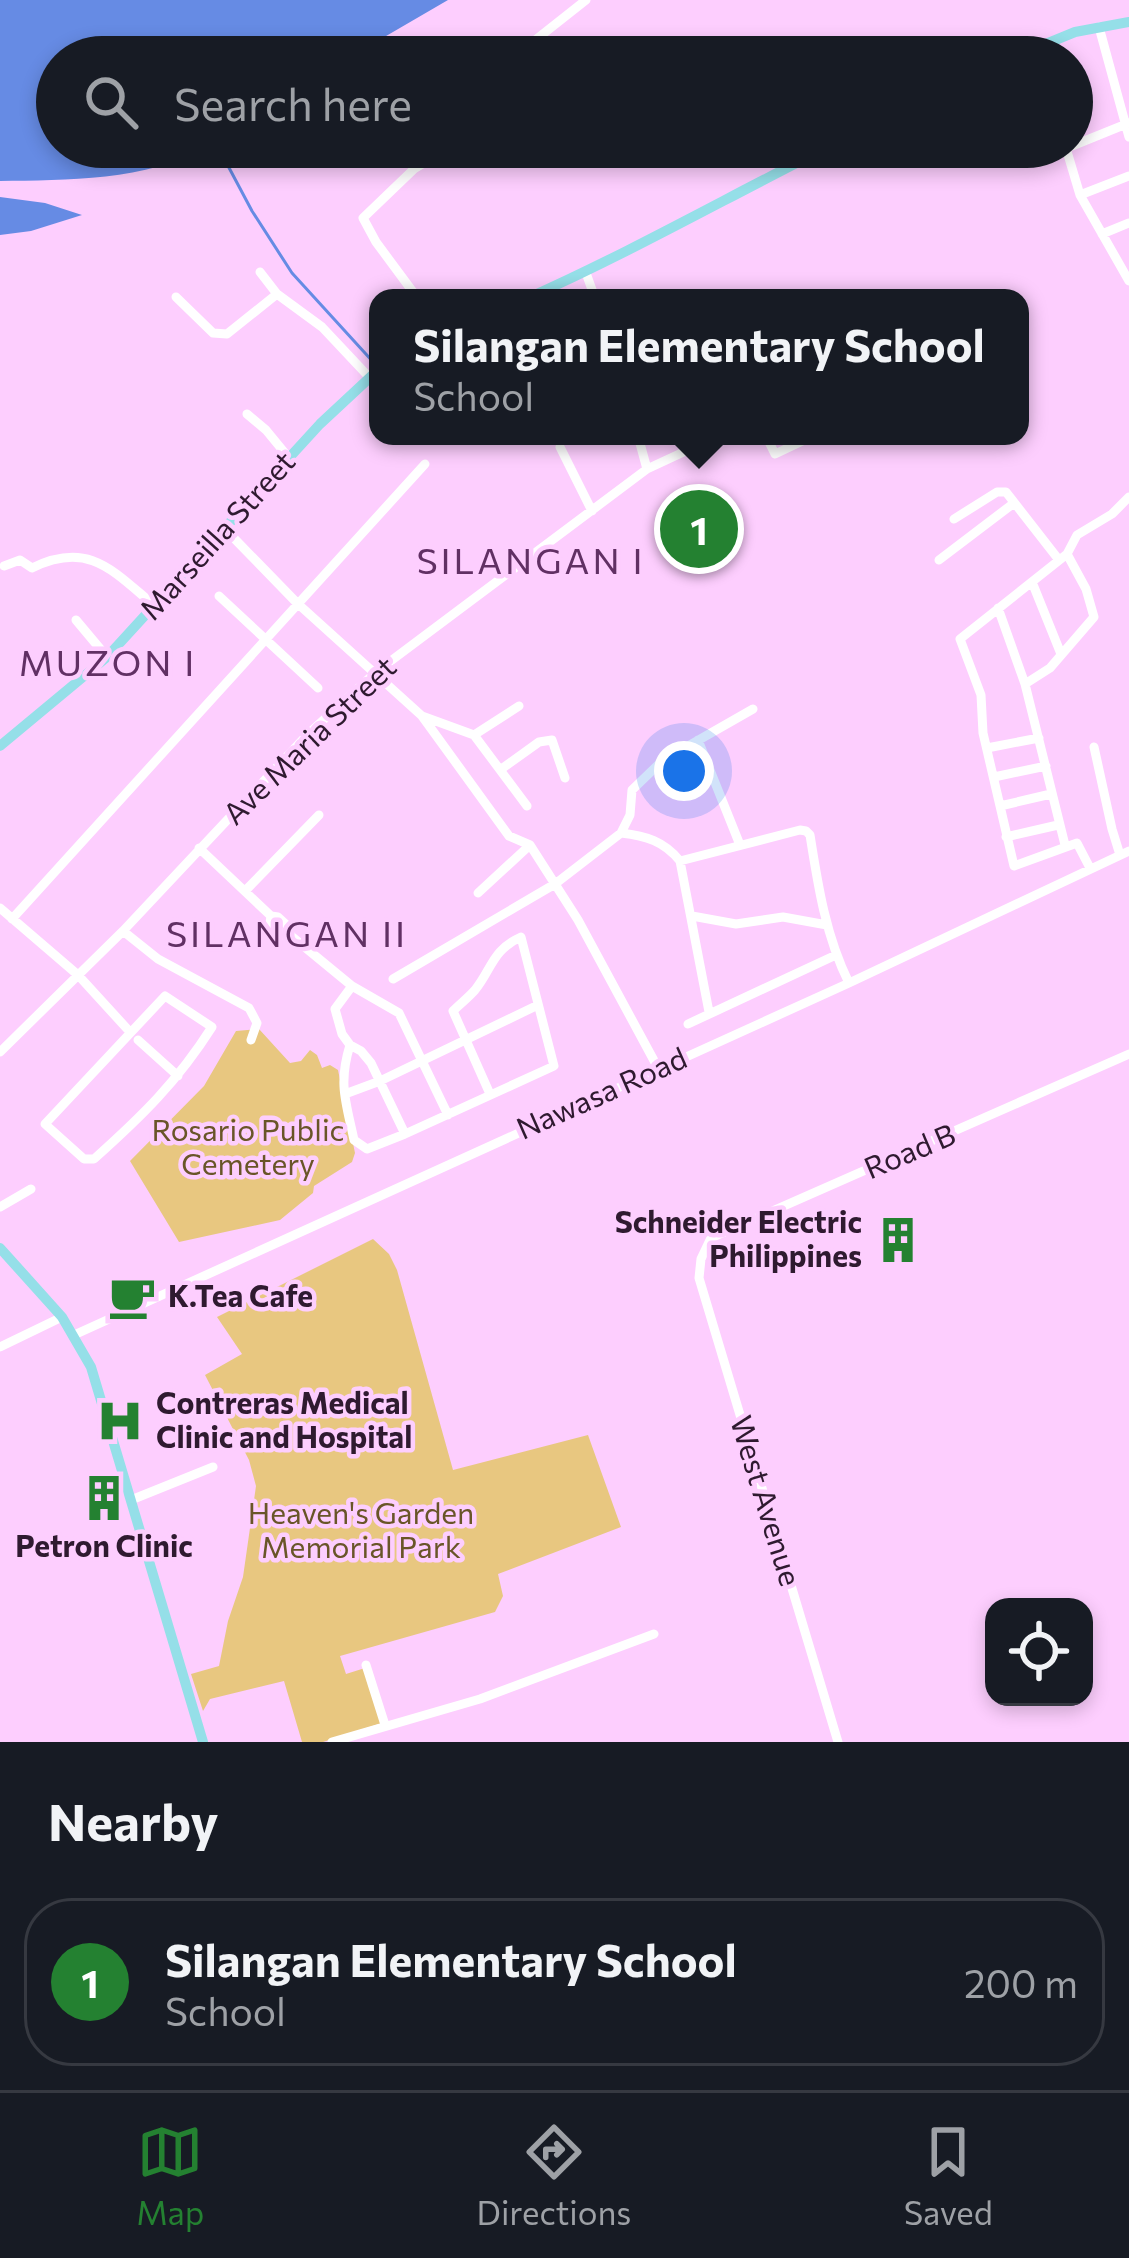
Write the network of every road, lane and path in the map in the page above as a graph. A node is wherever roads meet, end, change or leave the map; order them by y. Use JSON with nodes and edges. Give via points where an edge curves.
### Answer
{"nodes":[{"id":1,"x":586,"y":0,"type":"edge"},
{"id":2,"x":1129,"y":22,"type":"edge"},
{"id":3,"x":1099,"y":27,"type":"junction"},
{"id":4,"x":540,"y":36,"type":"edge"},
{"id":5,"x":1067,"y":36,"type":"edge"},
{"id":6,"x":1127,"y":124,"type":"edge"},
{"id":7,"x":1093,"y":137,"type":"edge"},
{"id":8,"x":1129,"y":137,"type":"edge"},
{"id":9,"x":416,"y":168,"type":"edge"},
{"id":10,"x":788,"y":168,"type":"edge"},
{"id":11,"x":1074,"y":168,"type":"edge"},
{"id":12,"x":1129,"y":176,"type":"edge"},
{"id":13,"x":1080,"y":195,"type":"junction"},
{"id":14,"x":1129,"y":223,"type":"edge"},
{"id":15,"x":1102,"y":234,"type":"junction"},
{"id":16,"x":260,"y":272,"type":"dead end"},
{"id":17,"x":586,"y":273,"type":"junction"},
{"id":18,"x":1129,"y":281,"type":"edge"},
{"id":19,"x":411,"y":289,"type":"edge"},
{"id":20,"x":549,"y":289,"type":"edge"},
{"id":21,"x":592,"y":289,"type":"edge"},
{"id":22,"x":277,"y":294,"type":"junction"},
{"id":23,"x":176,"y":297,"type":"dead end"},
{"id":24,"x":369,"y":369,"type":"edge"},
{"id":25,"x":369,"y":379,"type":"edge"},
{"id":26,"x":247,"y":414,"type":"dead end"},
{"id":27,"x":640,"y":445,"type":"edge"},
{"id":28,"x":699,"y":445,"type":"edge"},
{"id":29,"x":770,"y":445,"type":"edge"},
{"id":30,"x":794,"y":445,"type":"edge"},
{"id":31,"x":560,"y":447,"type":"dead end"},
{"id":32,"x":289,"y":458,"type":"junction"},
{"id":33,"x":425,"y":464,"type":"dead end"},
{"id":34,"x":647,"y":469,"type":"junction"},
{"id":35,"x":1129,"y":496,"type":"edge"},
{"id":36,"x":1014,"y":503,"type":"junction"},
{"id":37,"x":592,"y":511,"type":"junction"},
{"id":38,"x":954,"y":519,"type":"dead end"},
{"id":39,"x":225,"y":529,"type":"junction"},
{"id":40,"x":1063,"y":557,"type":"junction"},
{"id":41,"x":939,"y":560,"type":"dead end"},
{"id":42,"x":4,"y":566,"type":"dead end"},
{"id":43,"x":1032,"y":582,"type":"junction"},
{"id":44,"x":219,"y":596,"type":"dead end"},
{"id":45,"x":297,"y":603,"type":"junction"},
{"id":46,"x":155,"y":607,"type":"junction"},
{"id":47,"x":998,"y":608,"type":"junction"},
{"id":48,"x":76,"y":620,"type":"dead end"},
{"id":49,"x":265,"y":638,"type":"junction"},
{"id":50,"x":1061,"y":654,"type":"junction"},
{"id":51,"x":107,"y":657,"type":"junction"},
{"id":52,"x":376,"y":672,"type":"junction"},
{"id":53,"x":1025,"y":685,"type":"junction"},
{"id":54,"x":318,"y":688,"type":"dead end"},
{"id":55,"x":518,"y":706,"type":"dead end"},
{"id":56,"x":753,"y":709,"type":"dead end"},
{"id":57,"x":422,"y":716,"type":"junction"},
{"id":58,"x":474,"y":735,"type":"junction"},
{"id":59,"x":1039,"y":738,"type":"junction"},
{"id":60,"x":698,"y":740,"type":"junction"},
{"id":61,"x":0,"y":746,"type":"edge"},
{"id":62,"x":1094,"y":747,"type":"dead end"},
{"id":63,"x":987,"y":748,"type":"junction"},
{"id":64,"x":1046,"y":766,"type":"junction"},
{"id":65,"x":500,"y":770,"type":"junction"},
{"id":66,"x":994,"y":777,"type":"junction"},
{"id":67,"x":565,"y":778,"type":"dead end"},
{"id":68,"x":1052,"y":794,"type":"junction"},
{"id":69,"x":527,"y":806,"type":"dead end"},
{"id":70,"x":1000,"y":806,"type":"junction"},
{"id":71,"x":319,"y":815,"type":"dead end"},
{"id":72,"x":1058,"y":825,"type":"junction"},
{"id":73,"x":621,"y":833,"type":"junction"},
{"id":74,"x":1006,"y":836,"type":"junction"},
{"id":75,"x":530,"y":845,"type":"junction"},
{"id":76,"x":740,"y":845,"type":"junction"},
{"id":77,"x":1065,"y":845,"type":"junction"},
{"id":78,"x":199,"y":848,"type":"junction"},
{"id":79,"x":1125,"y":853,"type":"edge"},
{"id":80,"x":680,"y":861,"type":"junction"},
{"id":81,"x":1090,"y":868,"type":"junction"},
{"id":82,"x":555,"y":884,"type":"junction"},
{"id":83,"x":245,"y":891,"type":"junction"},
{"id":84,"x":478,"y":892,"type":"dead end"},
{"id":85,"x":0,"y":908,"type":"edge"},
{"id":86,"x":692,"y":916,"type":"junction"},
{"id":87,"x":12,"y":919,"type":"junction"},
{"id":88,"x":827,"y":925,"type":"junction"},
{"id":89,"x":123,"y":932,"type":"junction"},
{"id":90,"x":836,"y":956,"type":"junction"},
{"id":91,"x":78,"y":975,"type":"junction"},
{"id":92,"x":393,"y":980,"type":"dead end"},
{"id":93,"x":849,"y":983,"type":"junction"},
{"id":94,"x":352,"y":986,"type":"junction"},
{"id":95,"x":538,"y":1005,"type":"junction"},
{"id":96,"x":709,"y":1012,"type":"junction"},
{"id":97,"x":688,"y":1024,"type":"dead end"},
{"id":98,"x":134,"y":1035,"type":"junction"},
{"id":99,"x":251,"y":1040,"type":"dead end"},
{"id":100,"x":464,"y":1041,"type":"junction"},
{"id":101,"x":350,"y":1045,"type":"junction"},
{"id":102,"x":0,"y":1052,"type":"edge"},
{"id":103,"x":1129,"y":1054,"type":"edge"},
{"id":104,"x":422,"y":1060,"type":"junction"},
{"id":105,"x":658,"y":1068,"type":"junction"},
{"id":106,"x":178,"y":1076,"type":"junction"},
{"id":107,"x":380,"y":1081,"type":"junction"},
{"id":108,"x":345,"y":1094,"type":"junction"},
{"id":109,"x":490,"y":1094,"type":"junction"},
{"id":110,"x":448,"y":1114,"type":"junction"},
{"id":111,"x":405,"y":1134,"type":"junction"},
{"id":112,"x":32,"y":1189,"type":"dead end"},
{"id":113,"x":0,"y":1207,"type":"edge"},
{"id":114,"x":0,"y":1248,"type":"edge"},
{"id":115,"x":700,"y":1259,"type":"joint"},
{"id":116,"x":62,"y":1317,"type":"junction"},
{"id":117,"x":74,"y":1334,"type":"junction"},
{"id":118,"x":0,"y":1347,"type":"edge"},
{"id":119,"x":213,"y":1467,"type":"dead end"},
{"id":120,"x":131,"y":1500,"type":"junction"},
{"id":121,"x":653,"y":1634,"type":"dead end"},
{"id":122,"x":366,"y":1665,"type":"dead end"},
{"id":123,"x":385,"y":1725,"type":"junction"},
{"id":124,"x":203,"y":1742,"type":"edge"},
{"id":125,"x":332,"y":1742,"type":"edge"},
{"id":126,"x":838,"y":1742,"type":"edge"}],
"edges":[{"from":1,"to":4,"type":"street"},
{"from":2,"to":3,"type":"main road"},
{"from":3,"to":5,"type":"main road"},
{"from":3,"to":6,"type":"street"},
{"from":6,"to":7,"type":"street"},
{"from":6,"to":8,"type":"street"},
{"from":9,"to":19,"type":"street","via":[[363,218]]},
{"from":10,"to":17,"type":"main road"},
{"from":11,"to":13,"type":"street"},
{"from":12,"to":13,"type":"street"},
{"from":13,"to":15,"type":"street"},
{"from":14,"to":15,"type":"street"},
{"from":15,"to":18,"type":"street"},
{"from":16,"to":22,"type":"street"},
{"from":17,"to":20,"type":"main road"},
{"from":17,"to":21,"type":"street"},
{"from":22,"to":23,"type":"street","via":[[219,336]]},
{"from":22,"to":24,"type":"street"},
{"from":25,"to":32,"type":"main road","name":"Marseilla Street"},
{"from":26,"to":32,"type":"street"},
{"from":27,"to":34,"type":"street"},
{"from":28,"to":34,"type":"street","name":"Ave Maria Street"},
{"from":29,"to":30,"type":"street","via":[[775,454]]},
{"from":31,"to":37,"type":"street"},
{"from":32,"to":39,"type":"main road","name":"Marseilla Street"},
{"from":33,"to":45,"type":"street"},
{"from":34,"to":37,"type":"street","name":"Ave Maria Street"},
{"from":35,"to":40,"type":"street","via":[[1081,532]]},
{"from":36,"to":38,"type":"street","via":[[1002,490]]},
{"from":36,"to":40,"type":"street"},
{"from":36,"to":41,"type":"street"},
{"from":37,"to":52,"type":"street","name":"Ave Maria Street"},
{"from":39,"to":45,"type":"street"},
{"from":39,"to":46,"type":"main road","name":"Marseilla Street"},
{"from":40,"to":43,"type":"street"},
{"from":40,"to":50,"type":"street","via":[[1094,617]]},
{"from":42,"to":46,"type":"street","via":[[88,558]]},
{"from":43,"to":47,"type":"street"},
{"from":43,"to":50,"type":"street"},
{"from":44,"to":49,"type":"street"},
{"from":45,"to":49,"type":"street"},
{"from":45,"to":52,"type":"street"},
{"from":46,"to":51,"type":"main road","name":"Marseilla Street"},
{"from":47,"to":53,"type":"street"},
{"from":47,"to":63,"type":"street","via":[[960,639],[981,694]]},
{"from":48,"to":51,"type":"street"},
{"from":49,"to":54,"type":"street"},
{"from":49,"to":87,"type":"street"},
{"from":50,"to":53,"type":"street"},
{"from":51,"to":61,"type":"main road","name":"Marseilla Street"},
{"from":52,"to":57,"type":"street"},
{"from":52,"to":78,"type":"street","name":"Ave Maria Street"},
{"from":53,"to":59,"type":"street"},
{"from":55,"to":58,"type":"street"},
{"from":56,"to":60,"type":"street"},
{"from":57,"to":58,"type":"street"},
{"from":57,"to":75,"type":"street","via":[[509,836]]},
{"from":58,"to":65,"type":"street"},
{"from":59,"to":63,"type":"street"},
{"from":59,"to":64,"type":"street"},
{"from":60,"to":73,"type":"street","via":[[632,790]]},
{"from":60,"to":76,"type":"street"},
{"from":62,"to":79,"type":"street"},
{"from":63,"to":66,"type":"street"},
{"from":64,"to":66,"type":"street"},
{"from":64,"to":68,"type":"street"},
{"from":65,"to":67,"type":"street","via":[[553,740]]},
{"from":65,"to":69,"type":"street"},
{"from":66,"to":70,"type":"street"},
{"from":68,"to":70,"type":"street"},
{"from":68,"to":72,"type":"street"},
{"from":70,"to":74,"type":"street"},
{"from":71,"to":83,"type":"street"},
{"from":72,"to":74,"type":"street"},
{"from":72,"to":77,"type":"street"},
{"from":73,"to":80,"type":"street","via":[[647,836]]},
{"from":73,"to":82,"type":"street"},
{"from":74,"to":77,"type":"street","via":[[1014,866]]},
{"from":75,"to":82,"type":"street"},
{"from":75,"to":84,"type":"street"},
{"from":76,"to":80,"type":"street"},
{"from":76,"to":88,"type":"street","via":[[808,833]]},
{"from":77,"to":81,"type":"street","via":[[1077,843]]},
{"from":78,"to":83,"type":"street"},
{"from":78,"to":89,"type":"street","name":"Ave Maria Street"},
{"from":79,"to":81,"type":"street","name":"Nawasa Road"},
{"from":80,"to":86,"type":"street"},
{"from":81,"to":93,"type":"street","name":"Nawasa Road"},
{"from":82,"to":92,"type":"street"},
{"from":82,"to":105,"type":"street"},
{"from":83,"to":94,"type":"street"},
{"from":85,"to":87,"type":"street"},
{"from":86,"to":88,"type":"street"},
{"from":86,"to":96,"type":"street"},
{"from":87,"to":91,"type":"street"},
{"from":88,"to":90,"type":"street"},
{"from":89,"to":91,"type":"street","name":"Ave Maria Street"},
{"from":89,"to":99,"type":"street","via":[[249,1008],[257,1023]]},
{"from":90,"to":93,"type":"street"},
{"from":90,"to":96,"type":"street"},
{"from":91,"to":98,"type":"street"},
{"from":91,"to":102,"type":"street","name":"Ave Maria Street"},
{"from":93,"to":105,"type":"street","name":"Nawasa Road"},
{"from":94,"to":101,"type":"street","via":[[335,1009]]},
{"from":94,"to":104,"type":"street","via":[[399,1013]]},
{"from":95,"to":100,"type":"street"},
{"from":95,"to":100,"type":"street","via":[[515,938],[453,1011]]},
{"from":95,"to":109,"type":"street","via":[[554,1066]]},
{"from":96,"to":97,"type":"street"},
{"from":98,"to":106,"type":"street"},
{"from":98,"to":106,"type":"street","via":[[165,996],[212,1027]]},
{"from":98,"to":106,"type":"street","via":[[46,1126],[94,1159]]},
{"from":100,"to":104,"type":"street"},
{"from":100,"to":109,"type":"street"},
{"from":101,"to":107,"type":"street"},
{"from":101,"to":108,"type":"street","via":[[341,1073]]},
{"from":103,"to":115,"type":"street","name":"Road B","via":[[711,1238]]},
{"from":104,"to":107,"type":"street"},
{"from":104,"to":110,"type":"street"},
{"from":105,"to":117,"type":"street","name":"Nawasa Road"},
{"from":107,"to":108,"type":"street"},
{"from":107,"to":111,"type":"street"},
{"from":108,"to":111,"type":"street","via":[[358,1145]]},
{"from":109,"to":110,"type":"street"},
{"from":110,"to":111,"type":"street"},
{"from":112,"to":113,"type":"street"},
{"from":114,"to":116,"type":"main road"},
{"from":115,"to":126,"type":"street","name":"West Avenue","via":[[699,1278]]},
{"from":116,"to":117,"type":"main road"},
{"from":116,"to":118,"type":"street"},
{"from":117,"to":120,"type":"main road"},
{"from":119,"to":120,"type":"street"},
{"from":120,"to":124,"type":"main road"},
{"from":121,"to":123,"type":"street"},
{"from":122,"to":123,"type":"street"},
{"from":123,"to":125,"type":"street"}]}
